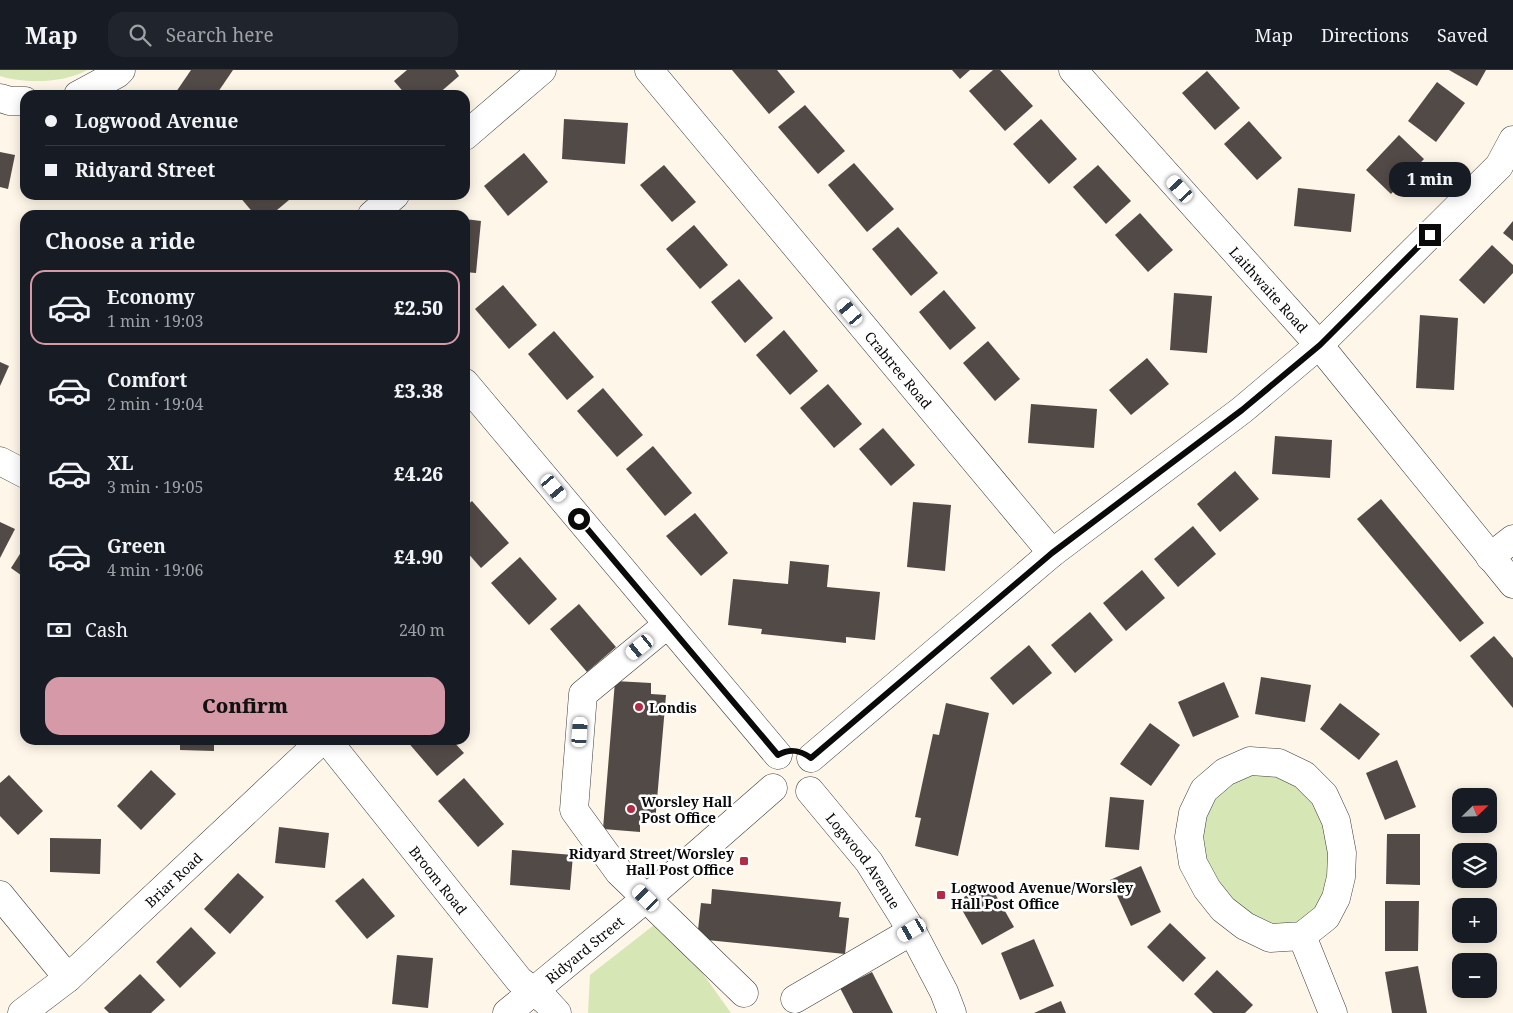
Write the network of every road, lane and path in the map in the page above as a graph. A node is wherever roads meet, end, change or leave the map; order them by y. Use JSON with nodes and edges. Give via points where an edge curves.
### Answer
{"nodes":[{"id":1,"x":121,"y":70,"type":"edge"},
{"id":2,"x":542,"y":70,"type":"edge"},
{"id":3,"x":649,"y":70,"type":"edge"},
{"id":4,"x":1073,"y":70,"type":"edge"},
{"id":5,"x":87,"y":90,"type":"edge"},
{"id":6,"x":0,"y":98,"type":"edge"},
{"id":7,"x":20,"y":101,"type":"edge"},
{"id":8,"x":470,"y":132,"type":"edge"},
{"id":9,"x":1513,"y":140,"type":"edge"},
{"id":10,"x":389,"y":200,"type":"edge"},
{"id":11,"x":378,"y":210,"type":"edge"},
{"id":12,"x":1320,"y":345,"type":"junction"},
{"id":13,"x":470,"y":389,"type":"edge"},
{"id":14,"x":0,"y":461,"type":"edge"},
{"id":15,"x":20,"y":471,"type":"edge"},
{"id":16,"x":1513,"y":539,"type":"edge"},
{"id":17,"x":1052,"y":553,"type":"junction"},
{"id":18,"x":1490,"y":557,"type":"junction"},
{"id":19,"x":1513,"y":584,"type":"edge"},
{"id":20,"x":668,"y":624,"type":"junction"},
{"id":21,"x":317,"y":745,"type":"edge"},
{"id":22,"x":331,"y":745,"type":"edge"},
{"id":23,"x":778,"y":755,"type":"junction"},
{"id":24,"x":811,"y":758,"type":"junction"},
{"id":25,"x":773,"y":788,"type":"junction"},
{"id":26,"x":810,"y":791,"type":"junction"},
{"id":27,"x":0,"y":895,"type":"edge"},
{"id":28,"x":646,"y":898,"type":"junction"},
{"id":29,"x":912,"y":930,"type":"junction"},
{"id":30,"x":1302,"y":936,"type":"junction"},
{"id":31,"x":68,"y":978,"type":"junction"},
{"id":32,"x":533,"y":991,"type":"junction"},
{"id":33,"x":744,"y":994,"type":"dead end"},
{"id":34,"x":795,"y":999,"type":"dead end"},
{"id":35,"x":22,"y":1013,"type":"edge"},
{"id":36,"x":507,"y":1013,"type":"edge"},
{"id":37,"x":557,"y":1013,"type":"edge"},
{"id":38,"x":952,"y":1013,"type":"edge"},
{"id":39,"x":1334,"y":1013,"type":"edge"}],
"edges":[{"from":1,"to":5,"type":"street"},
{"from":2,"to":8,"type":"street"},
{"from":3,"to":17,"type":"street","name":"Crabtree Road"},
{"from":4,"to":12,"type":"street","name":"Laithwaite Road"},
{"from":6,"to":7,"type":"street"},
{"from":9,"to":12,"type":"street","via":[[1499,166]]},
{"from":10,"to":11,"type":"street"},
{"from":12,"to":17,"type":"street","via":[[1242,410]]},
{"from":12,"to":18,"type":"street","name":"Laithwaite Road"},
{"from":13,"to":20,"type":"street"},
{"from":14,"to":15,"type":"street"},
{"from":16,"to":18,"type":"street"},
{"from":17,"to":24,"type":"street"},
{"from":18,"to":19,"type":"street","name":"Laithwaite Road"},
{"from":20,"to":23,"type":"street"},
{"from":20,"to":28,"type":"street","via":[[583,694],[574,810],[619,872]]},
{"from":21,"to":31,"type":"street","name":"Briar Road"},
{"from":22,"to":32,"type":"street","name":"Broom Road","via":[[519,980]]},
{"from":23,"to":24,"type":"street","via":[[791,750]]},
{"from":23,"to":25,"type":"street","via":[[770,767]]},
{"from":24,"to":26,"type":"street","via":[[816,771]]},
{"from":25,"to":26,"type":"street","via":[[779,794],[795,798]]},
{"from":25,"to":28,"type":"street","name":"Ridyard Street"},
{"from":26,"to":29,"type":"street","name":"Logwood Avenue","via":[[869,862]]},
{"from":27,"to":31,"type":"street"},
{"from":28,"to":32,"type":"street","name":"Ridyard Street"},
{"from":28,"to":33,"type":"street"},
{"from":29,"to":34,"type":"street"},
{"from":29,"to":38,"type":"street","name":"Logwood Avenue"},
{"from":30,"to":30,"type":"street","via":[[1270,938],[1245,926],[1223,909],[1193,863],[1189,838],[1193,813],[1204,790],[1225,772],[1250,761],[1279,763],[1304,775],[1324,795],[1336,821],[1342,853],[1336,898],[1326,917]]},
{"from":30,"to":39,"type":"street"},
{"from":31,"to":35,"type":"street","name":"Briar Road"},
{"from":32,"to":36,"type":"street","name":"Ridyard Street"},
{"from":32,"to":37,"type":"street","name":"Broom Road"}]}
